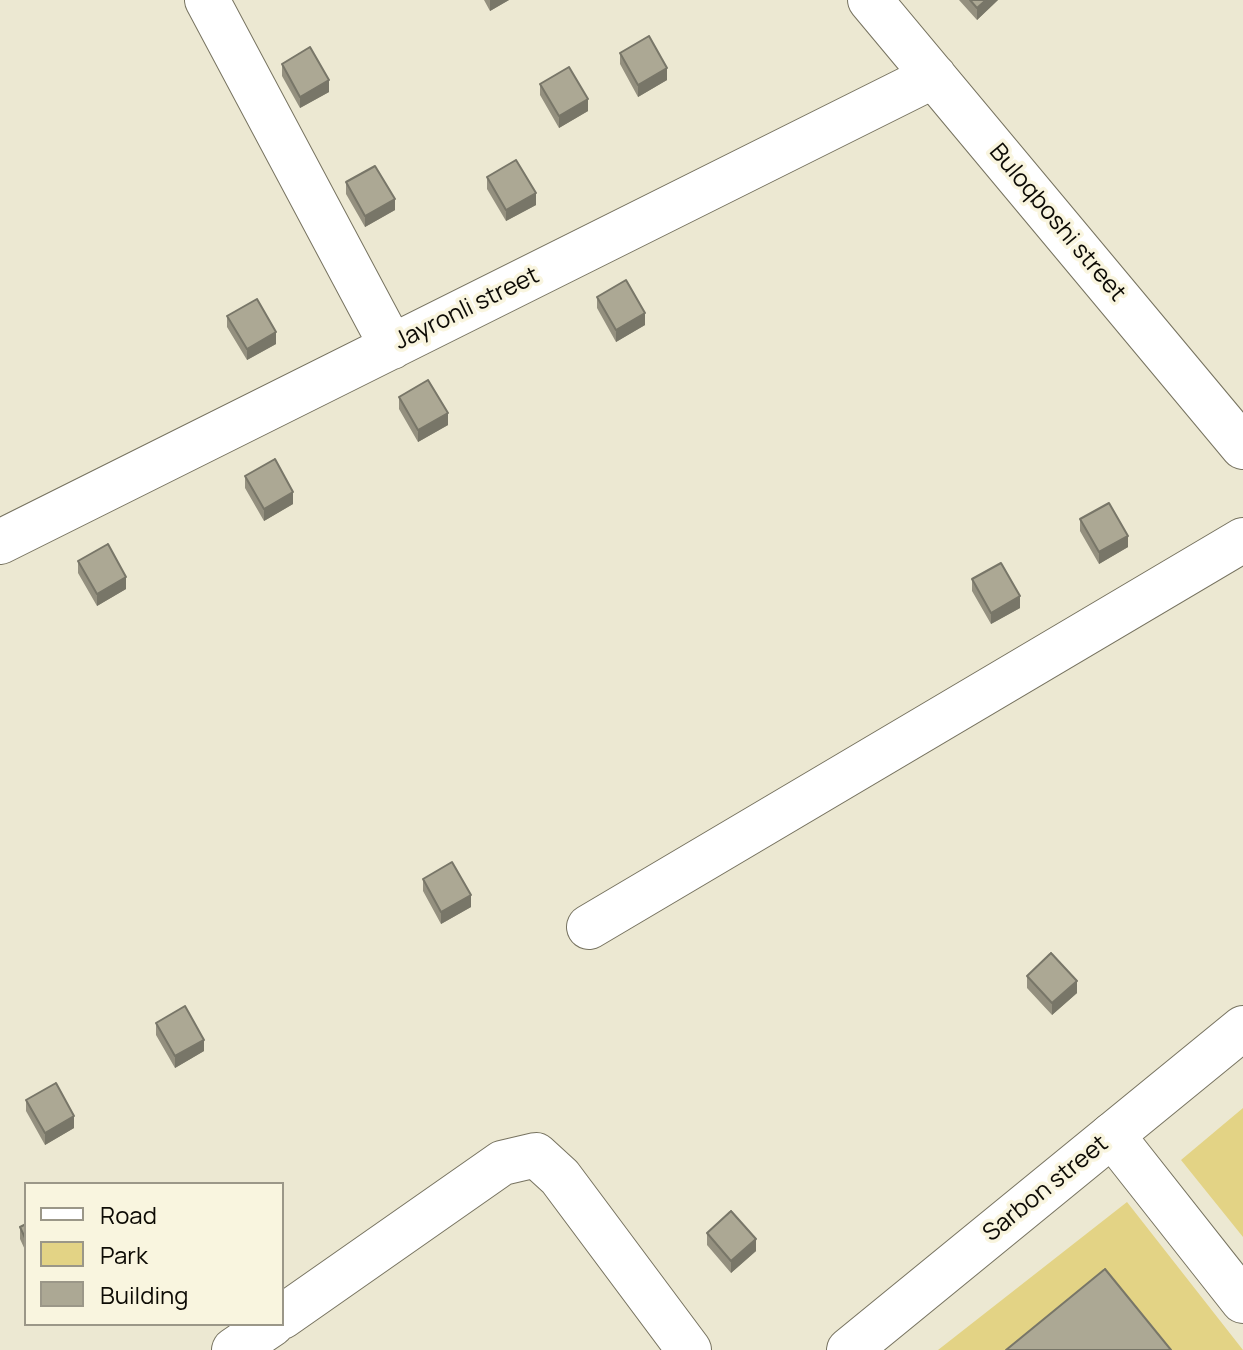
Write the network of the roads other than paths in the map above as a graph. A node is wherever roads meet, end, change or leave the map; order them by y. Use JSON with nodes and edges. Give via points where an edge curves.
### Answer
{"nodes":[{"id":1,"x":207,"y":0,"type":"edge"},
{"id":2,"x":870,"y":0,"type":"edge"},
{"id":3,"x":934,"y":76,"type":"junction"},
{"id":4,"x":392,"y":347,"type":"junction"},
{"id":5,"x":1243,"y":447,"type":"edge"},
{"id":6,"x":1243,"y":540,"type":"edge"},
{"id":7,"x":0,"y":542,"type":"edge"},
{"id":8,"x":589,"y":927,"type":"dead end"},
{"id":9,"x":1243,"y":1028,"type":"edge"},
{"id":10,"x":1112,"y":1135,"type":"junction"},
{"id":11,"x":1243,"y":1301,"type":"edge"},
{"id":12,"x":284,"y":1316,"type":"edge"},
{"id":13,"x":269,"y":1326,"type":"edge"},
{"id":14,"x":234,"y":1350,"type":"edge"},
{"id":15,"x":689,"y":1350,"type":"edge"},
{"id":16,"x":849,"y":1350,"type":"edge"}],
"edges":[{"from":1,"to":4,"type":"street"},
{"from":2,"to":3,"type":"street","name":"Buloqboshi street"},
{"from":3,"to":4,"type":"street","name":"Jayronli street"},
{"from":3,"to":5,"type":"street","name":"Buloqboshi street"},
{"from":4,"to":7,"type":"street","name":"Jayronli street"},
{"from":6,"to":8,"type":"street"},
{"from":9,"to":10,"type":"street","name":"Sarbon street"},
{"from":10,"to":11,"type":"street"},
{"from":10,"to":16,"type":"street","name":"Sarbon street"},
{"from":12,"to":15,"type":"street","via":[[502,1163],[536,1155],[560,1177]]},
{"from":13,"to":14,"type":"street"}]}
